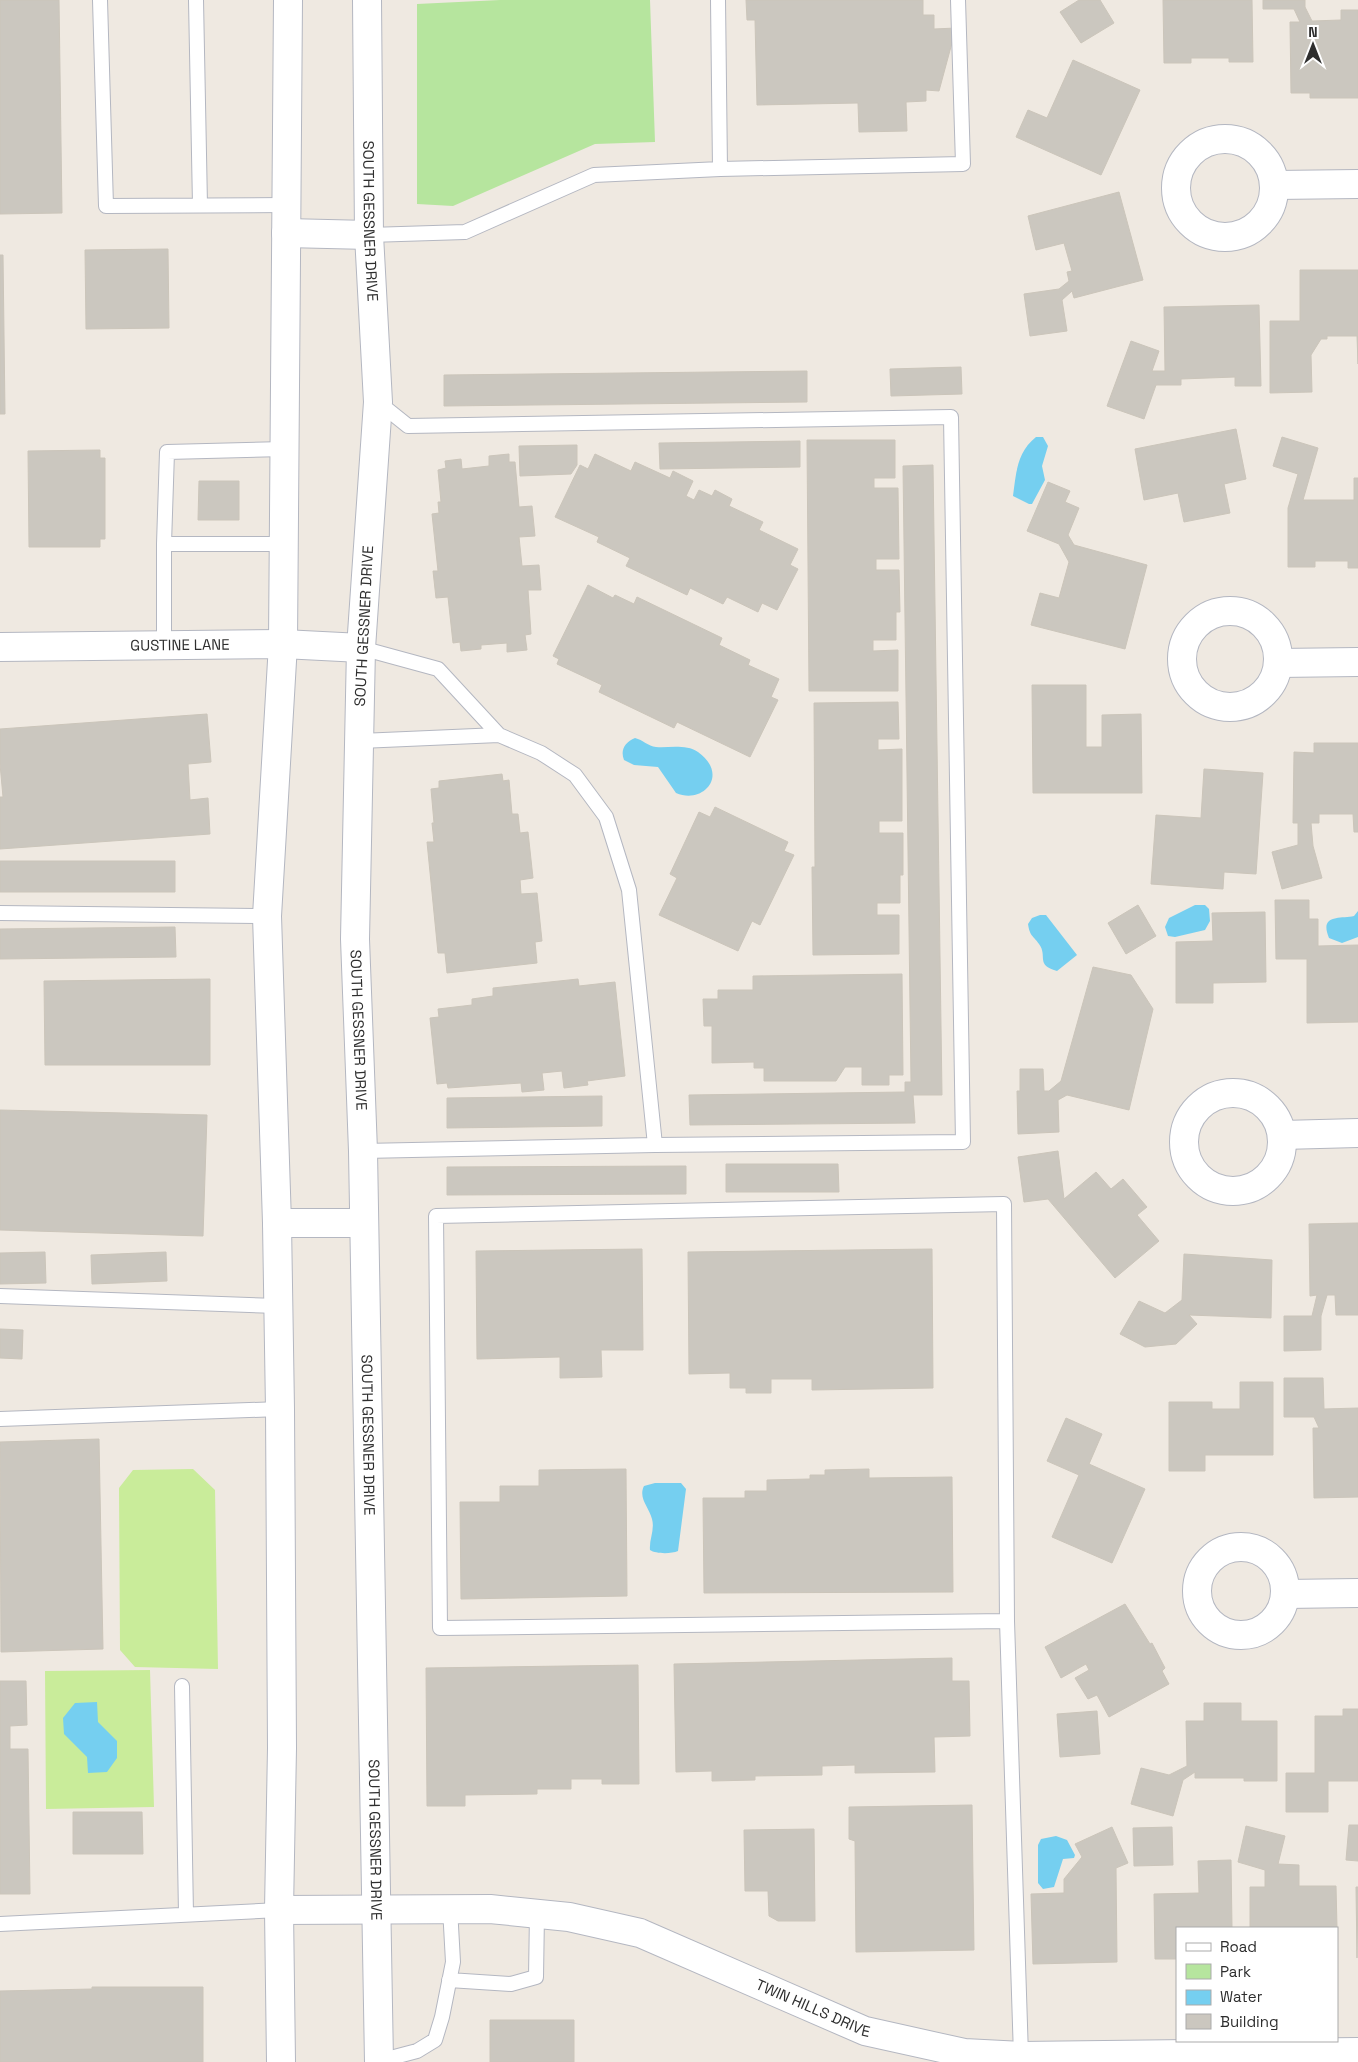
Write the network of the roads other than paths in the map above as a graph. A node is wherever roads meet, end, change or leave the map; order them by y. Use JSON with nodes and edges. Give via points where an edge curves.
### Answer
{"nodes":[{"id":1,"x":100,"y":0,"type":"edge"},
{"id":2,"x":196,"y":0,"type":"edge"},
{"id":3,"x":288,"y":0,"type":"edge"},
{"id":4,"x":367,"y":0,"type":"edge"},
{"id":5,"x":718,"y":0,"type":"edge"},
{"id":6,"x":958,"y":0,"type":"edge"},
{"id":7,"x":720,"y":170,"type":"junction"},
{"id":8,"x":1358,"y":184,"type":"edge"},
{"id":9,"x":1275,"y":186,"type":"dead end"},
{"id":10,"x":286,"y":204,"type":"junction"},
{"id":11,"x":200,"y":205,"type":"junction"},
{"id":12,"x":286,"y":233,"type":"junction"},
{"id":13,"x":369,"y":235,"type":"junction"},
{"id":14,"x":378,"y":402,"type":"junction"},
{"id":15,"x":284,"y":449,"type":"junction"},
{"id":16,"x":164,"y":544,"type":"junction"},
{"id":17,"x":284,"y":544,"type":"junction"},
{"id":18,"x":283,"y":644,"type":"junction"},
{"id":19,"x":164,"y":645,"type":"junction"},
{"id":20,"x":0,"y":646,"type":"edge"},
{"id":21,"x":361,"y":648,"type":"junction"},
{"id":22,"x":1358,"y":662,"type":"edge"},
{"id":23,"x":1278,"y":663,"type":"dead end"},
{"id":24,"x":499,"y":735,"type":"junction"},
{"id":25,"x":360,"y":741,"type":"junction"},
{"id":26,"x":0,"y":913,"type":"edge"},
{"id":27,"x":267,"y":916,"type":"junction"},
{"id":28,"x":1358,"y":1133,"type":"edge"},
{"id":29,"x":1282,"y":1135,"type":"dead end"},
{"id":30,"x":655,"y":1145,"type":"junction"},
{"id":31,"x":363,"y":1151,"type":"junction"},
{"id":32,"x":277,"y":1223,"type":"junction"},
{"id":33,"x":363,"y":1223,"type":"junction"},
{"id":34,"x":0,"y":1296,"type":"edge"},
{"id":35,"x":278,"y":1306,"type":"junction"},
{"id":36,"x":280,"y":1409,"type":"junction"},
{"id":37,"x":0,"y":1419,"type":"edge"},
{"id":38,"x":1358,"y":1593,"type":"edge"},
{"id":39,"x":1285,"y":1594,"type":"dead end"},
{"id":40,"x":1007,"y":1621,"type":"junction"},
{"id":41,"x":182,"y":1686,"type":"dead end"},
{"id":42,"x":378,"y":1908,"type":"junction"},
{"id":43,"x":450,"y":1908,"type":"junction"},
{"id":44,"x":279,"y":1910,"type":"junction"},
{"id":45,"x":186,"y":1914,"type":"junction"},
{"id":46,"x":537,"y":1914,"type":"junction"},
{"id":47,"x":0,"y":1924,"type":"edge"},
{"id":48,"x":449,"y":1980,"type":"junction"},
{"id":49,"x":1358,"y":2052,"type":"edge"},
{"id":50,"x":1021,"y":2056,"type":"junction"},
{"id":51,"x":281,"y":2062,"type":"edge"},
{"id":52,"x":379,"y":2062,"type":"edge"}],
"edges":[{"from":1,"to":11,"type":"lane","via":[[106,206]]},
{"from":2,"to":11,"type":"lane"},
{"from":3,"to":10,"type":"main road"},
{"from":4,"to":13,"type":"main road","name":"SOUTH GESSNER DRIVE"},
{"from":5,"to":7,"type":"lane"},
{"from":6,"to":7,"type":"lane","via":[[963,164]]},
{"from":7,"to":13,"type":"lane","via":[[594,175],[464,232]]},
{"from":8,"to":9,"type":"main road"},
{"from":10,"to":11,"type":"lane"},
{"from":10,"to":12,"type":"main road"},
{"from":12,"to":13,"type":"main road"},
{"from":12,"to":15,"type":"main road"},
{"from":13,"to":14,"type":"main road","name":"SOUTH GESSNER DRIVE"},
{"from":14,"to":21,"type":"main road","name":"SOUTH GESSNER DRIVE"},
{"from":14,"to":30,"type":"lane","via":[[408,426],[951,417],[963,1142]]},
{"from":15,"to":16,"type":"lane","via":[[167,452]]},
{"from":15,"to":17,"type":"main road"},
{"from":16,"to":17,"type":"lane"},
{"from":16,"to":19,"type":"lane"},
{"from":17,"to":18,"type":"main road"},
{"from":18,"to":19,"type":"main road","name":"GUSTINE LANE"},
{"from":18,"to":21,"type":"main road","name":"GUSTINE LANE"},
{"from":18,"to":27,"type":"main road"},
{"from":19,"to":20,"type":"main road","name":"GUSTINE LANE"},
{"from":21,"to":24,"type":"lane","via":[[438,669]]},
{"from":21,"to":25,"type":"main road","name":"SOUTH GESSNER DRIVE"},
{"from":22,"to":23,"type":"main road"},
{"from":24,"to":25,"type":"lane"},
{"from":24,"to":30,"type":"lane","via":[[541,753],[575,775],[606,817],[629,890]]},
{"from":25,"to":31,"type":"main road","name":"SOUTH GESSNER DRIVE","via":[[355,939]]},
{"from":26,"to":27,"type":"lane"},
{"from":27,"to":32,"type":"main road"},
{"from":28,"to":29,"type":"main road"},
{"from":30,"to":31,"type":"lane"},
{"from":31,"to":33,"type":"main road","name":"SOUTH GESSNER DRIVE"},
{"from":32,"to":33,"type":"main road"},
{"from":32,"to":35,"type":"main road"},
{"from":33,"to":42,"type":"main road","name":"SOUTH GESSNER DRIVE"},
{"from":34,"to":35,"type":"lane"},
{"from":35,"to":36,"type":"main road"},
{"from":36,"to":37,"type":"lane"},
{"from":36,"to":44,"type":"main road","via":[[282,1748]]},
{"from":38,"to":39,"type":"main road"},
{"from":40,"to":40,"type":"lane","via":[[1004,1204],[436,1216],[440,1628]]},
{"from":40,"to":50,"type":"lane"},
{"from":41,"to":45,"type":"lane"},
{"from":42,"to":43,"type":"main road","name":"TWIN HILLS DRIVE"},
{"from":42,"to":44,"type":"main road","name":"TWIN HILLS DRIVE"},
{"from":42,"to":52,"type":"main road","name":"SOUTH GESSNER DRIVE"},
{"from":43,"to":46,"type":"main road","name":"TWIN HILLS DRIVE"},
{"from":43,"to":48,"type":"lane","via":[[453,1962]]},
{"from":44,"to":45,"type":"lane"},
{"from":44,"to":51,"type":"main road"},
{"from":45,"to":47,"type":"lane"},
{"from":46,"to":48,"type":"lane","via":[[536,1977],[511,1984]]},
{"from":46,"to":50,"type":"main road","name":"TWIN HILLS DRIVE","via":[[569,1917],[640,1933],[865,2031],[964,2053]]},
{"from":48,"to":52,"type":"lane","via":[[435,2040],[417,2051]]},
{"from":49,"to":50,"type":"main road","name":"TWIN HILLS DRIVE"}]}
